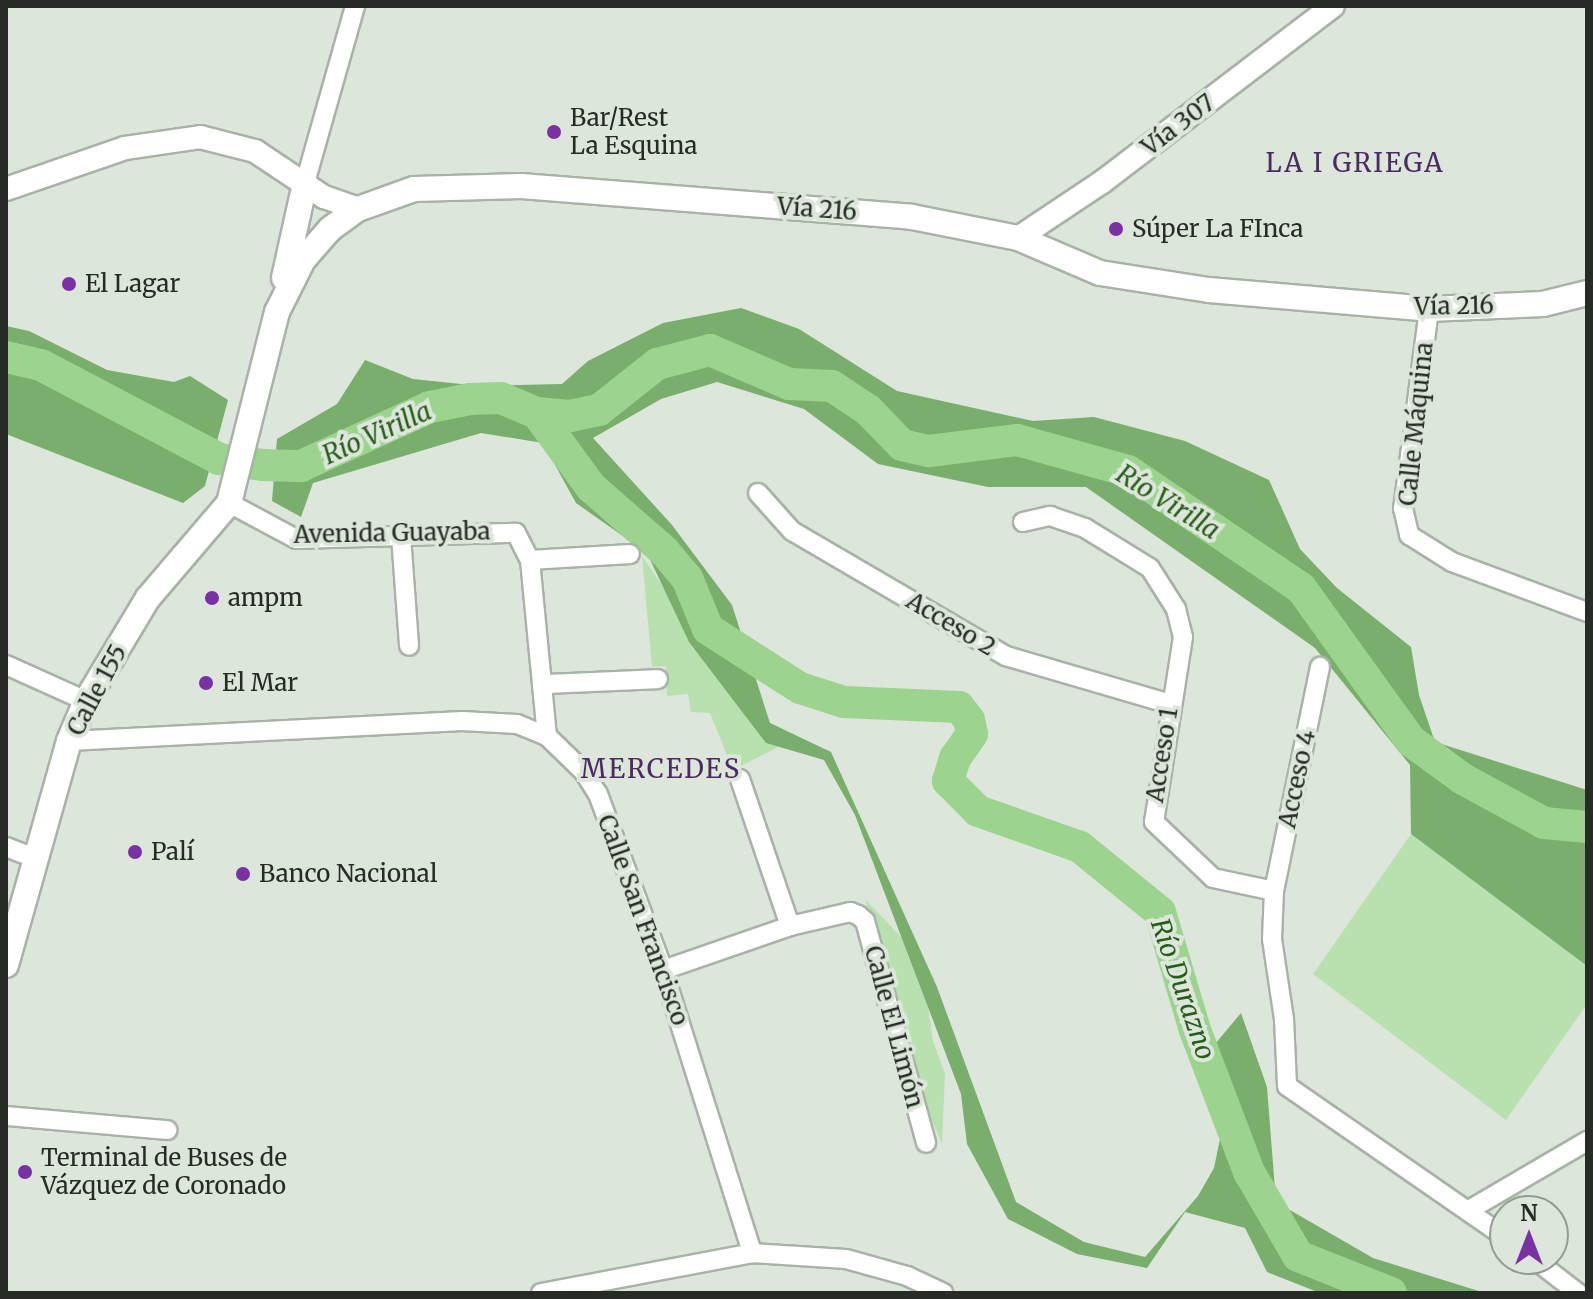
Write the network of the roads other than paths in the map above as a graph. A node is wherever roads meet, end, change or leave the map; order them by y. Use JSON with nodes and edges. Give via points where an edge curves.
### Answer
{"nodes":[{"id":1,"x":355,"y":6,"type":"edge"},
{"id":2,"x":1333,"y":6,"type":"edge"},
{"id":3,"x":305,"y":183,"type":"junction"},
{"id":4,"x":6,"y":189,"type":"edge"},
{"id":5,"x":358,"y":209,"type":"junction"},
{"id":6,"x":1018,"y":238,"type":"junction"},
{"id":7,"x":1587,"y":293,"type":"edge"},
{"id":8,"x":1429,"y":309,"type":"junction"},
{"id":9,"x":277,"y":312,"type":"junction"},
{"id":10,"x":758,"y":493,"type":"dead end"},
{"id":11,"x":232,"y":497,"type":"junction"},
{"id":12,"x":1023,"y":522,"type":"dead end"},
{"id":13,"x":401,"y":536,"type":"junction"},
{"id":14,"x":630,"y":554,"type":"dead end"},
{"id":15,"x":530,"y":560,"type":"junction"},
{"id":16,"x":1587,"y":612,"type":"edge"},
{"id":17,"x":409,"y":646,"type":"dead end"},
{"id":18,"x":6,"y":665,"type":"edge"},
{"id":19,"x":1320,"y":667,"type":"dead end"},
{"id":20,"x":658,"y":679,"type":"dead end"},
{"id":21,"x":544,"y":684,"type":"junction"},
{"id":22,"x":86,"y":701,"type":"junction"},
{"id":23,"x":1170,"y":704,"type":"junction"},
{"id":24,"x":547,"y":736,"type":"junction"},
{"id":25,"x":69,"y":741,"type":"junction"},
{"id":26,"x":740,"y":779,"type":"dead end"},
{"id":27,"x":6,"y":847,"type":"edge"},
{"id":28,"x":34,"y":858,"type":"junction"},
{"id":29,"x":1274,"y":891,"type":"junction"},
{"id":30,"x":790,"y":926,"type":"junction"},
{"id":31,"x":6,"y":965,"type":"edge"},
{"id":32,"x":663,"y":970,"type":"junction"},
{"id":33,"x":6,"y":1116,"type":"edge"},
{"id":34,"x":167,"y":1130,"type":"dead end"},
{"id":35,"x":1587,"y":1141,"type":"edge"},
{"id":36,"x":926,"y":1143,"type":"dead end"},
{"id":37,"x":1469,"y":1210,"type":"junction"},
{"id":38,"x":1489,"y":1225,"type":"edge"},
{"id":39,"x":752,"y":1253,"type":"junction"},
{"id":40,"x":1554,"y":1275,"type":"edge"},
{"id":41,"x":1575,"y":1291,"type":"edge"},
{"id":42,"x":541,"y":1293,"type":"edge"},
{"id":43,"x":943,"y":1293,"type":"edge"}],
"edges":[{"from":1,"to":3,"type":"street"},
{"from":2,"to":6,"type":"street","name":"Vía 307","via":[[1102,182]]},
{"from":3,"to":4,"type":"street","via":[[255,151],[200,137],[125,148]]},
{"from":3,"to":5,"type":"street","via":[[324,197]]},
{"from":3,"to":9,"type":"main road"},
{"from":5,"to":6,"type":"main road","name":"Vía 216","via":[[414,189],[521,186],[854,210]]},
{"from":5,"to":9,"type":"main road","name":"Vía 216","via":[[330,229],[303,260]]},
{"from":6,"to":8,"type":"main road","name":"Vía 216","via":[[1100,273],[1209,290]]},
{"from":7,"to":8,"type":"main road","name":"Vía 216","via":[[1543,304]]},
{"from":8,"to":16,"type":"street","name":"Calle Máquina","via":[[1403,508],[1409,535],[1452,562]]},
{"from":9,"to":11,"type":"main road","name":"Vía 216"},
{"from":10,"to":23,"type":"street","name":"Acceso 2","via":[[792,531],[1006,656]]},
{"from":11,"to":13,"type":"street","name":"Avenida Guayaba","via":[[296,539]]},
{"from":11,"to":22,"type":"main road","name":"Calle 155","via":[[148,598]]},
{"from":12,"to":23,"type":"street","name":"Acceso 1","via":[[1050,516],[1085,528],[1150,568],[1176,609],[1183,637]]},
{"from":13,"to":15,"type":"street","name":"Avenida Guayaba","via":[[516,533]]},
{"from":13,"to":17,"type":"street"},
{"from":14,"to":15,"type":"street"},
{"from":15,"to":21,"type":"street"},
{"from":18,"to":22,"type":"street"},
{"from":19,"to":29,"type":"street","name":"Acceso 4"},
{"from":20,"to":21,"type":"street"},
{"from":21,"to":24,"type":"street"},
{"from":22,"to":25,"type":"main road","name":"Calle 155"},
{"from":23,"to":29,"type":"street","name":"Acceso 1","via":[[1154,822],[1213,878]]},
{"from":24,"to":25,"type":"street","name":"Calle San Francisco","via":[[517,724],[462,721]]},
{"from":24,"to":32,"type":"street","name":"Calle San Francisco","via":[[584,772],[598,794]]},
{"from":25,"to":28,"type":"main road","name":"Calle 155"},
{"from":26,"to":30,"type":"street"},
{"from":27,"to":28,"type":"street"},
{"from":28,"to":31,"type":"main road","name":"Calle 155"},
{"from":29,"to":37,"type":"street","via":[[1272,939],[1287,1086]]},
{"from":30,"to":32,"type":"street"},
{"from":30,"to":36,"type":"street","name":"Calle El Limón","via":[[850,912],[865,921]]},
{"from":32,"to":39,"type":"street","name":"Calle San Francisco"},
{"from":33,"to":34,"type":"street"},
{"from":35,"to":37,"type":"street"},
{"from":37,"to":38,"type":"street"},
{"from":39,"to":42,"type":"street"},
{"from":39,"to":43,"type":"street","via":[[846,1259],[907,1276]]},
{"from":40,"to":41,"type":"street"}]}
